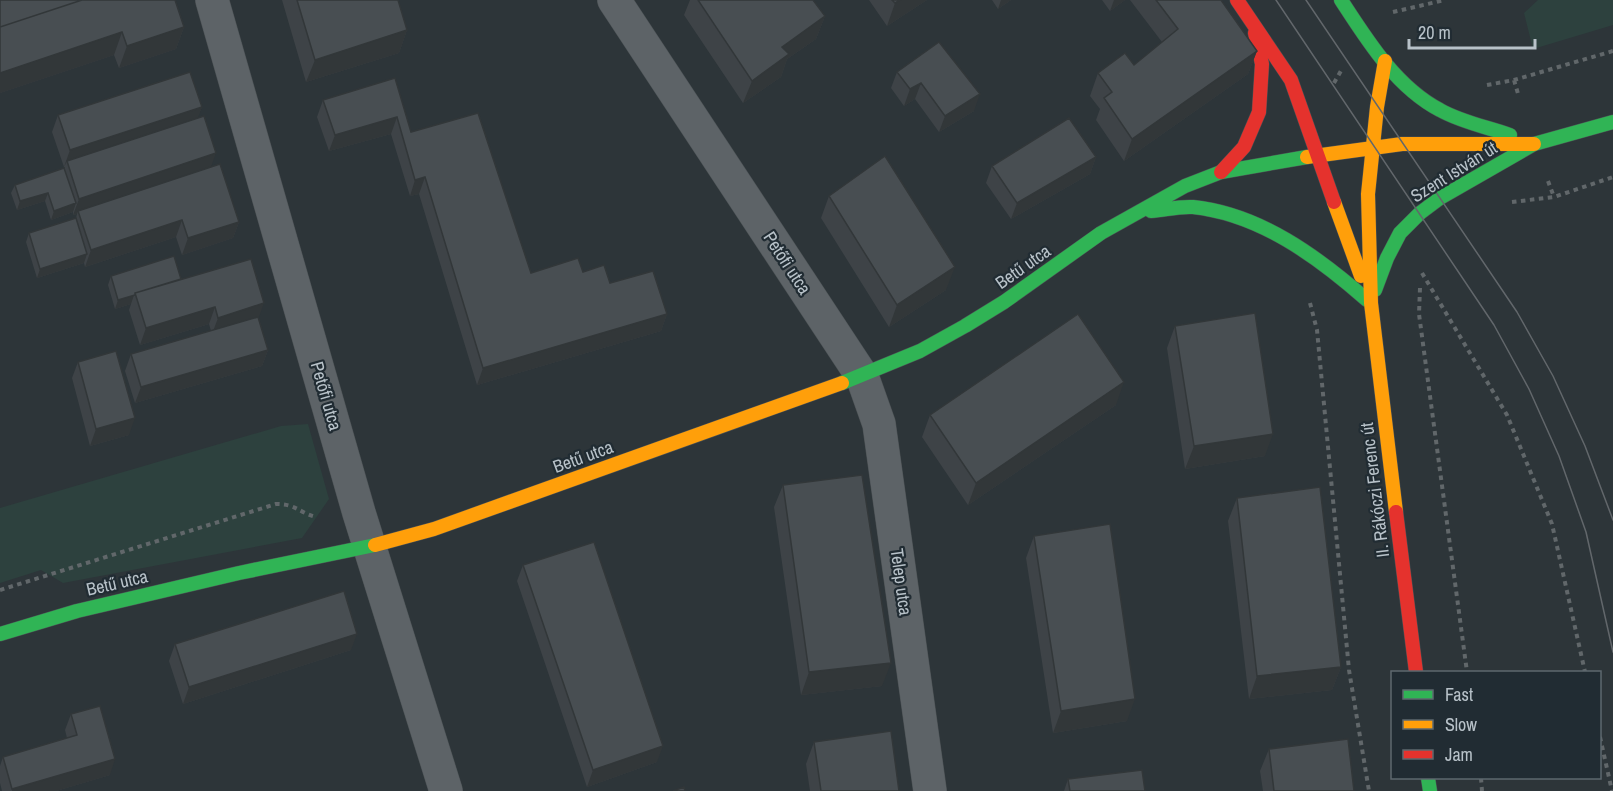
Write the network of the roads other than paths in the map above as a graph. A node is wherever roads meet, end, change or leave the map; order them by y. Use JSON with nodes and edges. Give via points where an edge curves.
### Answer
{"nodes":[{"id":1,"x":212,"y":0,"type":"edge"},
{"id":2,"x":614,"y":0,"type":"edge"},
{"id":3,"x":1237,"y":0,"type":"edge"},
{"id":4,"x":1341,"y":0,"type":"edge"},
{"id":5,"x":1252,"y":22,"type":"junction"},
{"id":6,"x":1385,"y":61,"type":"junction"},
{"id":7,"x":1613,"y":122,"type":"edge"},
{"id":8,"x":1534,"y":144,"type":"junction"},
{"id":9,"x":1374,"y":146,"type":"junction"},
{"id":10,"x":1319,"y":155,"type":"junction"},
{"id":11,"x":1221,"y":172,"type":"junction"},
{"id":12,"x":1138,"y":212,"type":"junction"},
{"id":13,"x":1371,"y":303,"type":"junction"},
{"id":14,"x":862,"y":376,"type":"junction"},
{"id":15,"x":370,"y":546,"type":"junction"},
{"id":16,"x":0,"y":634,"type":"edge"},
{"id":17,"x":1416,"y":671,"type":"edge"},
{"id":18,"x":446,"y":791,"type":"edge"},
{"id":19,"x":930,"y":791,"type":"edge"}],
"edges":[{"from":1,"to":15,"type":"street","name":"Petőfi utca"},
{"from":2,"to":14,"type":"street","name":"Petőfi utca"},
{"from":3,"to":5,"type":"main road","name":"II. Rákóczi Ferenc út"},
{"from":4,"to":6,"type":"main road"},
{"from":5,"to":10,"type":"main road","name":"II. Rákóczi Ferenc út","via":[[1291,80]]},
{"from":5,"to":11,"type":"main road","via":[[1262,64],[1259,112],[1244,147]]},
{"from":6,"to":8,"type":"main road","name":"Szent István út","via":[[1418,96],[1440,111]]},
{"from":6,"to":9,"type":"main road","name":"II. Rákóczi Ferenc út"},
{"from":7,"to":8,"type":"main road","name":"Szent István út"},
{"from":8,"to":9,"type":"main road","name":"Szent István út"},
{"from":8,"to":13,"type":"main road","name":"Szent István út","via":[[1419,213],[1401,233],[1387,258]]},
{"from":9,"to":10,"type":"main road","name":"Betű utca"},
{"from":9,"to":13,"type":"main road","name":"II. Rákóczi Ferenc út","via":[[1368,195]]},
{"from":10,"to":11,"type":"main road","name":"Betű utca"},
{"from":10,"to":13,"type":"main road","name":"II. Rákóczi Ferenc út"},
{"from":11,"to":12,"type":"main road","name":"Betű utca","via":[[1185,186]]},
{"from":12,"to":13,"type":"main road","name":"Betű utca","via":[[1190,207],[1220,212],[1258,226],[1295,244],[1335,271]]},
{"from":12,"to":14,"type":"main road","name":"Betű utca","via":[[975,320],[920,351]]},
{"from":13,"to":17,"type":"main road","name":"II. Rákóczi Ferenc út"},
{"from":14,"to":15,"type":"main road","name":"Betű utca","via":[[434,529]]},
{"from":14,"to":19,"type":"street","name":"Telep utca","via":[[879,424]]},
{"from":15,"to":16,"type":"main road","name":"Betű utca","via":[[77,611]]},
{"from":15,"to":18,"type":"street","name":"Petőfi utca"}]}
